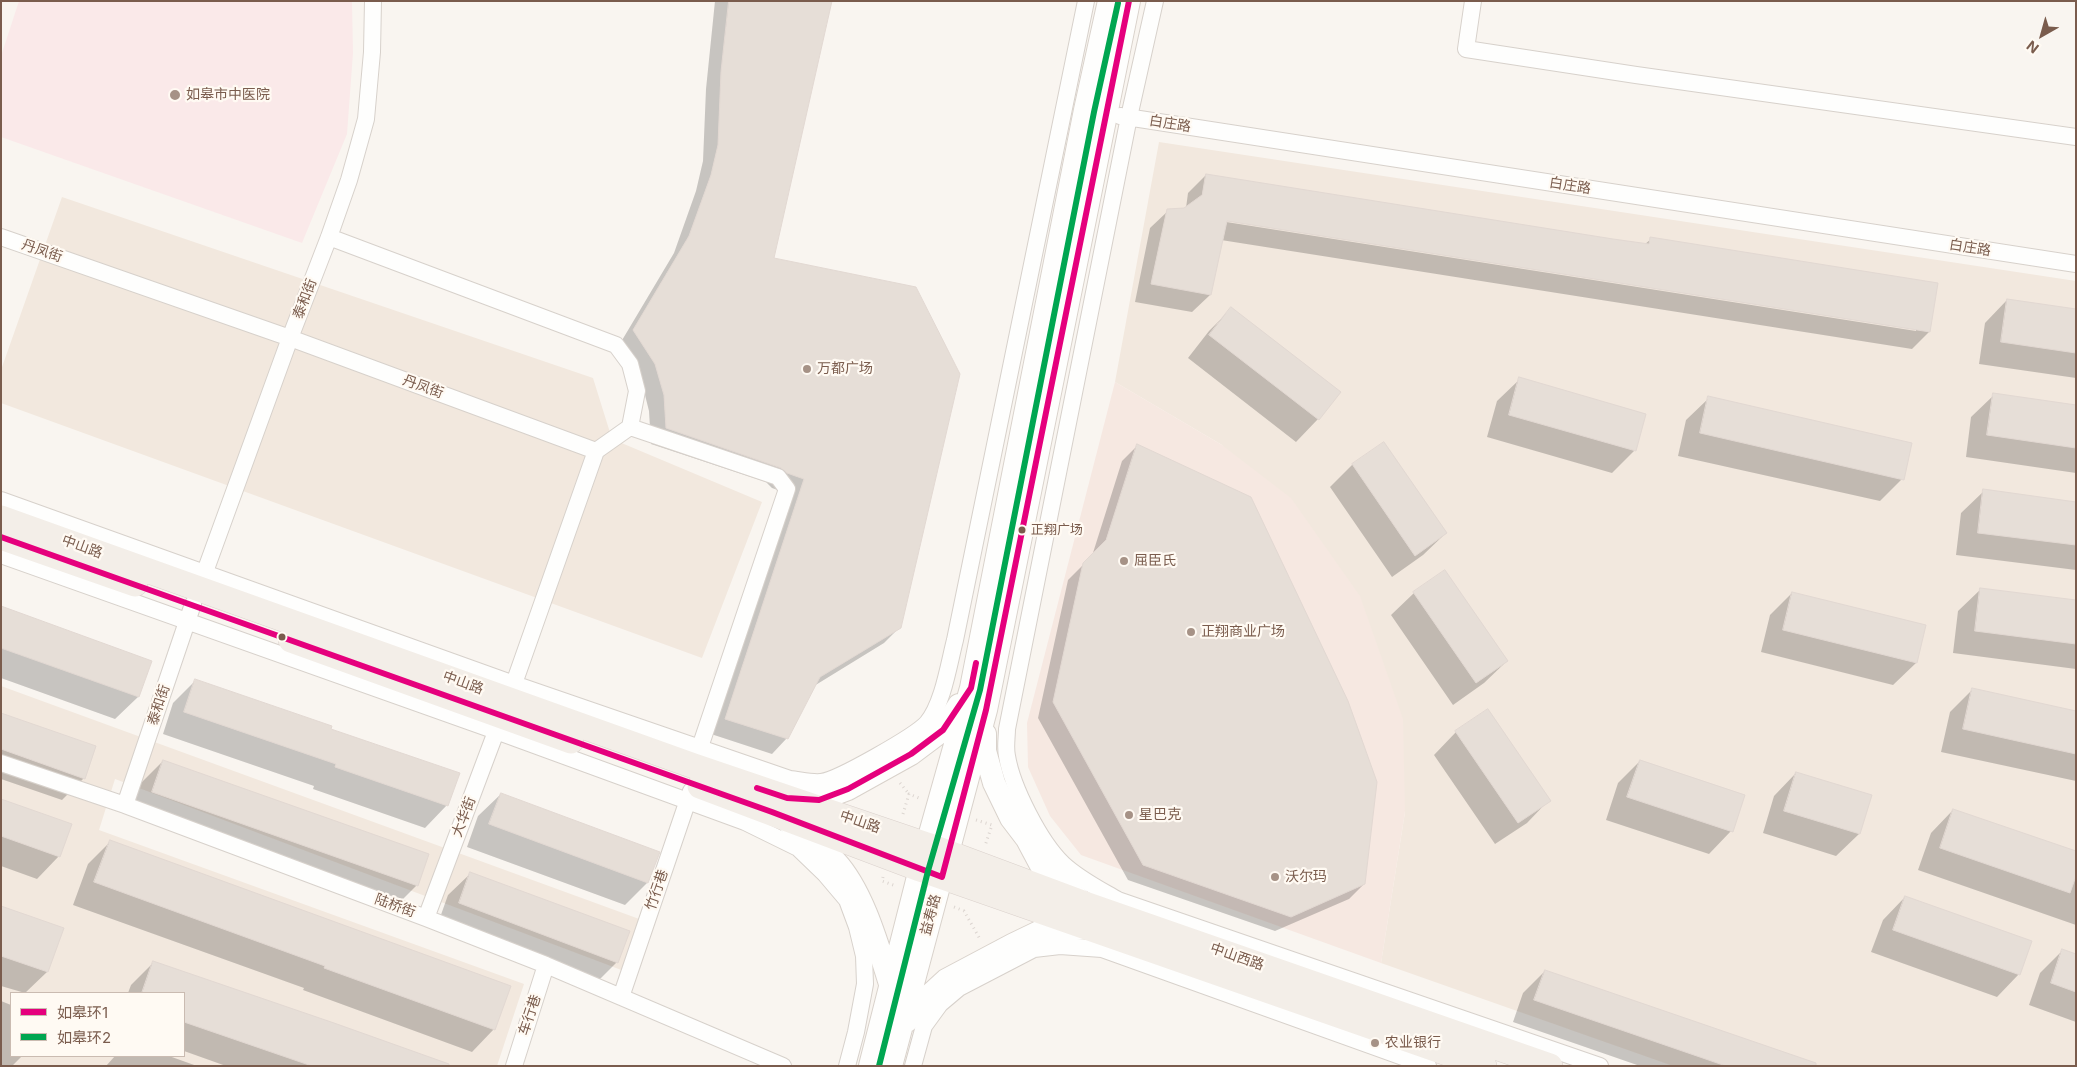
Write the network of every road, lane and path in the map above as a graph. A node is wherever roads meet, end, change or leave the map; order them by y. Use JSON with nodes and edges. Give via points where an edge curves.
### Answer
{"nodes":[{"id":1,"x":373,"y":1,"type":"edge"},
{"id":2,"x":1086,"y":1,"type":"edge"},
{"id":3,"x":1109,"y":1,"type":"edge"},
{"id":4,"x":1129,"y":1,"type":"edge"},
{"id":5,"x":1155,"y":1,"type":"edge"},
{"id":6,"x":1473,"y":1,"type":"edge"},
{"id":7,"x":1085,"y":110,"type":"junction"},
{"id":8,"x":1129,"y":118,"type":"junction"},
{"id":9,"x":2076,"y":137,"type":"edge"},
{"id":10,"x":1,"y":237,"type":"edge"},
{"id":11,"x":329,"y":237,"type":"junction"},
{"id":12,"x":2076,"y":264,"type":"edge"},
{"id":13,"x":290,"y":338,"type":"junction"},
{"id":14,"x":630,"y":427,"type":"junction"},
{"id":15,"x":596,"y":451,"type":"junction"},
{"id":16,"x":1,"y":500,"type":"edge"},
{"id":17,"x":1,"y":518,"type":"edge"},
{"id":18,"x":1,"y":537,"type":"edge"},
{"id":19,"x":1,"y":555,"type":"edge"},
{"id":20,"x":196,"y":596,"type":"junction"},
{"id":21,"x":971,"y":688,"type":"junction"},
{"id":22,"x":505,"y":708,"type":"junction"},
{"id":23,"x":986,"y":710,"type":"junction"},
{"id":24,"x":1,"y":763,"type":"edge"},
{"id":25,"x":694,"y":775,"type":"junction"},
{"id":26,"x":126,"y":805,"type":"junction"},
{"id":27,"x":780,"y":805,"type":"junction"},
{"id":28,"x":938,"y":849,"type":"junction"},
{"id":29,"x":931,"y":873,"type":"junction"},
{"id":30,"x":1086,"y":916,"type":"junction"},
{"id":31,"x":426,"y":918,"type":"junction"},
{"id":32,"x":546,"y":965,"type":"junction"},
{"id":33,"x":890,"y":984,"type":"junction"},
{"id":34,"x":621,"y":997,"type":"junction"},
{"id":35,"x":901,"y":1028,"type":"junction"},
{"id":36,"x":514,"y":1066,"type":"edge"},
{"id":37,"x":783,"y":1066,"type":"edge"},
{"id":38,"x":847,"y":1066,"type":"edge"},
{"id":39,"x":870,"y":1066,"type":"edge"},
{"id":40,"x":891,"y":1066,"type":"edge"},
{"id":41,"x":913,"y":1066,"type":"edge"},
{"id":42,"x":1428,"y":1066,"type":"edge"},
{"id":43,"x":1484,"y":1066,"type":"edge"},
{"id":44,"x":1550,"y":1066,"type":"edge"},
{"id":45,"x":1600,"y":1066,"type":"edge"}],
"edges":[{"from":1,"to":11,"type":"street","name":"泰和街","via":[[366,119]]},
{"from":2,"to":7,"type":"street"},
{"from":3,"to":7,"type":"main road","name":"益寿路"},
{"from":4,"to":7,"type":"main road","name":"益寿路"},
{"from":5,"to":8,"type":"street"},
{"from":6,"to":9,"type":"street","via":[[1466,49]]},
{"from":7,"to":8,"type":"street","name":"白庄路"},
{"from":7,"to":21,"type":"main road","name":"益寿路"},
{"from":7,"to":23,"type":"main road","name":"益寿路"},
{"from":7,"to":25,"type":"street","via":[[942,695],[928,722],[907,739],[850,771],[822,782]]},
{"from":8,"to":12,"type":"street","name":"白庄路"},
{"from":8,"to":45,"type":"street","via":[[1007,729],[1006,753],[1011,775],[1028,812],[1062,864],[1118,900]]},
{"from":10,"to":13,"type":"street","name":"丹凤街"},
{"from":11,"to":13,"type":"street","name":"泰和街"},
{"from":11,"to":14,"type":"street","via":[[616,345],[630,364],[637,391]]},
{"from":13,"to":15,"type":"street","name":"丹凤街"},
{"from":13,"to":20,"type":"street","name":"泰和街"},
{"from":14,"to":15,"type":"street"},
{"from":14,"to":25,"type":"street","name":"竹行巷","via":[[778,477],[787,489]]},
{"from":15,"to":22,"type":"street"},
{"from":16,"to":20,"type":"street"},
{"from":17,"to":20,"type":"main road","name":"中山路"},
{"from":18,"to":20,"type":"main road","name":"中山路"},
{"from":19,"to":20,"type":"street"},
{"from":20,"to":22,"type":"main road","name":"中山路"},
{"from":20,"to":22,"type":"street"},
{"from":20,"to":26,"type":"street","name":"泰和街"},
{"from":21,"to":27,"type":"main road","via":[[943,730],[911,754],[848,789],[819,800]]},
{"from":21,"to":28,"type":"main road","name":"益寿路"},
{"from":22,"to":25,"type":"main road","name":"中山路"},
{"from":22,"to":25,"type":"street"},
{"from":22,"to":31,"type":"street","name":"大华街"},
{"from":23,"to":28,"type":"main road","name":"益寿路"},
{"from":23,"to":30,"type":"main road","via":[[985,751],[994,783],[1011,818],[1044,871]]},
{"from":24,"to":26,"type":"street","name":"陆桥街"},
{"from":25,"to":27,"type":"main road","name":"中山路"},
{"from":25,"to":34,"type":"street","name":"竹行巷"},
{"from":25,"to":38,"type":"street","via":[[746,822],[798,848],[847,900],[864,956],[865,984]]},
{"from":26,"to":31,"type":"street","name":"陆桥街"},
{"from":27,"to":28,"type":"main road","name":"中山路"},
{"from":27,"to":29,"type":"main road","name":"中山路"},
{"from":27,"to":33,"type":"main road","via":[[836,862],[857,894]]},
{"from":28,"to":29,"type":"main road","name":"益寿路"},
{"from":28,"to":30,"type":"main road","name":"中山西路"},
{"from":29,"to":30,"type":"main road","name":"中山西路"},
{"from":29,"to":33,"type":"main road","name":"益寿路"},
{"from":29,"to":35,"type":"main road","name":"益寿路"},
{"from":30,"to":35,"type":"main road","via":[[1039,932],[946,980]]},
{"from":30,"to":43,"type":"main road","name":"中山西路"},
{"from":30,"to":44,"type":"main road","name":"中山西路"},
{"from":31,"to":32,"type":"street","name":"陆桥街"},
{"from":32,"to":34,"type":"street","name":"陆桥街"},
{"from":32,"to":36,"type":"street","name":"车行巷"},
{"from":33,"to":39,"type":"main road","name":"益寿路"},
{"from":34,"to":37,"type":"street","name":"陆桥街"},
{"from":35,"to":40,"type":"main road","name":"益寿路"},
{"from":41,"to":42,"type":"street","via":[[924,1026],[940,1004],[959,988],[1034,949],[1060,946],[1102,949]]}]}
